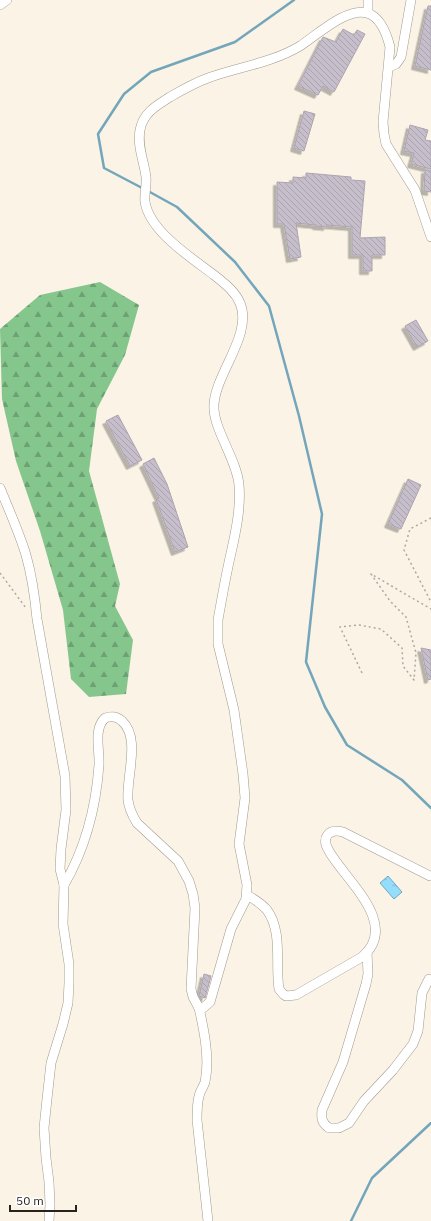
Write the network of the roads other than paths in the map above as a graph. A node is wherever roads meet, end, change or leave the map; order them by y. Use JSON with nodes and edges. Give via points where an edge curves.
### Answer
{"nodes":[{"id":1,"x":7,"y":0,"type":"edge"},
{"id":2,"x":368,"y":0,"type":"edge"},
{"id":3,"x":411,"y":0,"type":"edge"},
{"id":4,"x":0,"y":5,"type":"edge"},
{"id":5,"x":368,"y":13,"type":"junction"},
{"id":6,"x":389,"y":67,"type":"junction"},
{"id":7,"x":431,"y":237,"type":"edge"},
{"id":8,"x":0,"y":488,"type":"edge"},
{"id":9,"x":430,"y":876,"type":"dead end"},
{"id":10,"x":64,"y":885,"type":"junction"},
{"id":11,"x":247,"y":894,"type":"junction"},
{"id":12,"x":367,"y":952,"type":"junction"},
{"id":13,"x":429,"y":979,"type":"dead end"},
{"id":14,"x":199,"y":1008,"type":"junction"},
{"id":15,"x":49,"y":1221,"type":"edge"},
{"id":16,"x":208,"y":1221,"type":"edge"}],
"edges":[{"from":1,"to":4,"type":"street"},
{"from":2,"to":5,"type":"street"},
{"from":3,"to":6,"type":"street","via":[[402,57]]},
{"from":5,"to":6,"type":"street","via":[[383,26],[387,36],[390,47]]},
{"from":5,"to":11,"type":"street","via":[[345,16],[287,53],[190,85],[146,114],[139,137],[146,188],[145,202],[157,227],[174,245],[224,283],[234,293],[242,310],[240,332],[216,393],[214,409],[239,484],[235,534],[218,620],[218,644],[238,730],[245,798],[240,844],[247,879]]},
{"from":6,"to":7,"type":"street","via":[[383,122],[386,144],[415,190]]},
{"from":8,"to":10,"type":"street","via":[[26,556],[65,776],[66,810],[60,859]]},
{"from":9,"to":12,"type":"street","via":[[343,832],[335,831],[327,835],[325,839],[328,850],[374,919],[374,936]]},
{"from":10,"to":14,"type":"street","via":[[75,866],[88,828],[98,781],[100,726],[105,718],[116,717],[125,724],[131,739],[128,798],[132,815],[137,823],[178,861],[189,880],[193,894],[191,990]]},
{"from":10,"to":15,"type":"street","via":[[63,924],[70,982],[68,1003],[51,1062],[46,1099],[44,1128]]},
{"from":11,"to":12,"type":"street","via":[[266,909],[271,917],[276,936],[279,989],[286,996],[296,995]]},
{"from":11,"to":14,"type":"street","via":[[231,929],[212,997],[207,1006]]},
{"from":12,"to":13,"type":"street","via":[[366,984],[343,1062],[322,1110],[322,1122],[329,1128],[339,1128],[348,1123],[413,1044],[418,1031],[422,993]]},
{"from":14,"to":16,"type":"street","via":[[206,1057],[205,1082],[196,1108]]}]}
